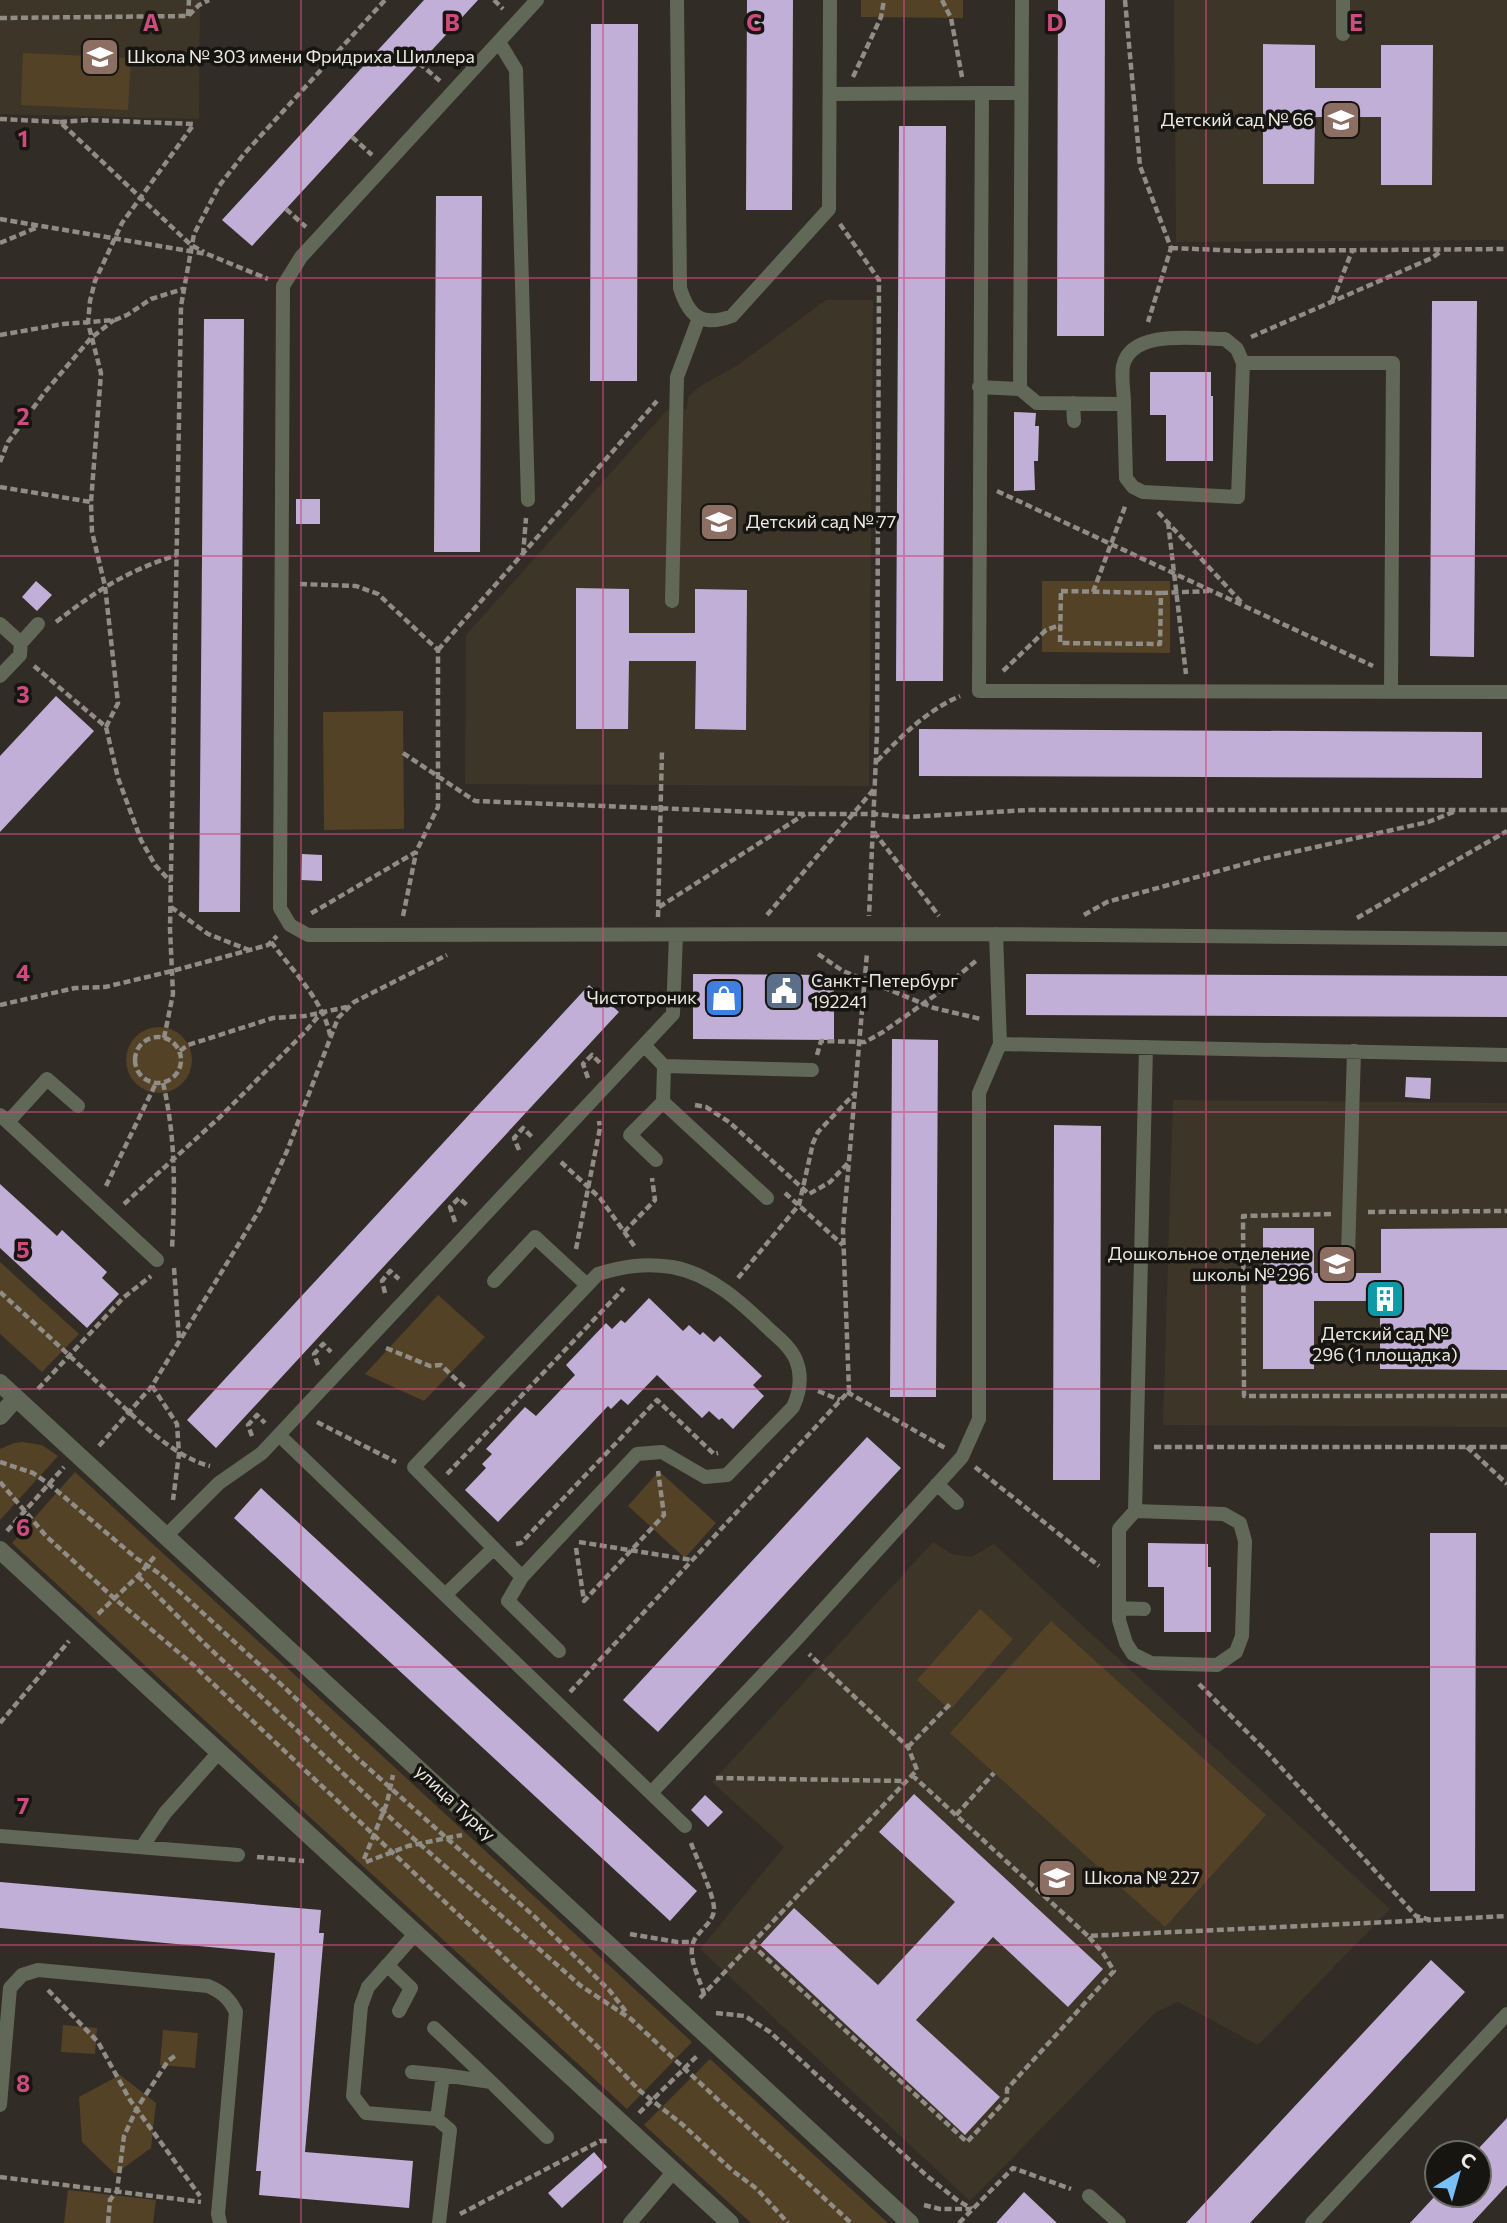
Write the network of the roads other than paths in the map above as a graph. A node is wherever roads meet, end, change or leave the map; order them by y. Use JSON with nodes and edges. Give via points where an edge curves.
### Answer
{"nodes":[{"id":1,"x":537,"y":0,"type":"edge"},
{"id":2,"x":677,"y":0,"type":"edge"},
{"id":3,"x":830,"y":0,"type":"edge"},
{"id":4,"x":1023,"y":0,"type":"edge"},
{"id":5,"x":1343,"y":0,"type":"edge"},
{"id":6,"x":1343,"y":34,"type":"dead end"},
{"id":7,"x":499,"y":42,"type":"junction"},
{"id":8,"x":982,"y":93,"type":"junction"},
{"id":9,"x":1021,"y":93,"type":"junction"},
{"id":10,"x":838,"y":94,"type":"junction"},
{"id":11,"x":699,"y":318,"type":"junction"},
{"id":12,"x":1243,"y":363,"type":"junction"},
{"id":13,"x":979,"y":387,"type":"junction"},
{"id":14,"x":1020,"y":390,"type":"junction"},
{"id":15,"x":1073,"y":404,"type":"junction"},
{"id":16,"x":1124,"y":404,"type":"junction"},
{"id":17,"x":1074,"y":421,"type":"dead end"},
{"id":18,"x":528,"y":500,"type":"road end"},
{"id":19,"x":673,"y":601,"type":"dead end"},
{"id":20,"x":0,"y":624,"type":"edge"},
{"id":21,"x":38,"y":624,"type":"road end"},
{"id":22,"x":21,"y":649,"type":"junction"},
{"id":23,"x":0,"y":676,"type":"edge"},
{"id":24,"x":1391,"y":692,"type":"junction"},
{"id":25,"x":1507,"y":692,"type":"edge"},
{"id":26,"x":996,"y":934,"type":"junction"},
{"id":27,"x":676,"y":935,"type":"junction"},
{"id":28,"x":1507,"y":939,"type":"edge"},
{"id":29,"x":1000,"y":1044,"type":"junction"},
{"id":30,"x":644,"y":1045,"type":"junction"},
{"id":31,"x":1146,"y":1047,"type":"junction"},
{"id":32,"x":1354,"y":1051,"type":"junction"},
{"id":33,"x":1507,"y":1055,"type":"edge"},
{"id":34,"x":664,"y":1066,"type":"junction"},
{"id":35,"x":812,"y":1070,"type":"road end"},
{"id":36,"x":663,"y":1102,"type":"junction"},
{"id":37,"x":78,"y":1106,"type":"dead end"},
{"id":38,"x":4,"y":1118,"type":"edge"},
{"id":39,"x":656,"y":1160,"type":"road end"},
{"id":40,"x":767,"y":1198,"type":"dead end"},
{"id":41,"x":1348,"y":1255,"type":"dead end"},
{"id":42,"x":156,"y":1266,"type":"road end"},
{"id":43,"x":494,"y":1281,"type":"dead end"},
{"id":44,"x":587,"y":1285,"type":"junction"},
{"id":45,"x":0,"y":1383,"type":"edge"},
{"id":46,"x":16,"y":1398,"type":"junction"},
{"id":47,"x":0,"y":1416,"type":"edge"},
{"id":48,"x":274,"y":1431,"type":"junction"},
{"id":49,"x":937,"y":1485,"type":"junction"},
{"id":50,"x":957,"y":1503,"type":"dead end"},
{"id":51,"x":1135,"y":1511,"type":"junction"},
{"id":52,"x":166,"y":1536,"type":"junction"},
{"id":53,"x":494,"y":1548,"type":"junction"},
{"id":54,"x":0,"y":1550,"type":"edge"},
{"id":55,"x":522,"y":1577,"type":"junction"},
{"id":56,"x":444,"y":1595,"type":"junction"},
{"id":57,"x":1119,"y":1608,"type":"junction"},
{"id":58,"x":1144,"y":1609,"type":"dead end"},
{"id":59,"x":559,"y":1651,"type":"dead end"},
{"id":60,"x":220,"y":1751,"type":"junction"},
{"id":61,"x":651,"y":1793,"type":"junction"},
{"id":62,"x":685,"y":1826,"type":"road end"},
{"id":63,"x":0,"y":1836,"type":"edge"},
{"id":64,"x":142,"y":1847,"type":"junction"},
{"id":65,"x":243,"y":1856,"type":"road end"},
{"id":66,"x":416,"y":1933,"type":"junction"},
{"id":67,"x":387,"y":1965,"type":"junction"},
{"id":68,"x":399,"y":2011,"type":"dead end"},
{"id":69,"x":1507,"y":2014,"type":"edge"},
{"id":70,"x":434,"y":2028,"type":"dead end"},
{"id":71,"x":412,"y":2071,"type":"dead end"},
{"id":72,"x":443,"y":2075,"type":"junction"},
{"id":73,"x":491,"y":2082,"type":"junction"},
{"id":74,"x":0,"y":2105,"type":"edge"},
{"id":75,"x":437,"y":2119,"type":"junction"},
{"id":76,"x":547,"y":2137,"type":"dead end"},
{"id":77,"x":674,"y":2171,"type":"junction"},
{"id":78,"x":1089,"y":2196,"type":"road end"},
{"id":79,"x":220,"y":2223,"type":"edge"},
{"id":80,"x":439,"y":2223,"type":"edge"},
{"id":81,"x":630,"y":2223,"type":"edge"},
{"id":82,"x":730,"y":2223,"type":"edge"},
{"id":83,"x":910,"y":2223,"type":"edge"},
{"id":84,"x":1119,"y":2223,"type":"edge"},
{"id":85,"x":1312,"y":2223,"type":"edge"}],
"edges":[{"from":1,"to":7,"type":"lane"},
{"from":2,"to":11,"type":"lane","via":[[680,288],[686,307]]},
{"from":3,"to":10,"type":"lane"},
{"from":4,"to":9,"type":"lane"},
{"from":5,"to":6,"type":"lane"},
{"from":7,"to":18,"type":"lane","via":[[516,70]]},
{"from":7,"to":27,"type":"lane","via":[[301,257],[283,286],[280,908],[290,925],[308,935]]},
{"from":8,"to":9,"type":"lane"},
{"from":8,"to":10,"type":"lane"},
{"from":8,"to":13,"type":"lane"},
{"from":9,"to":14,"type":"lane"},
{"from":10,"to":11,"type":"lane","via":[[829,209],[732,316],[717,321]]},
{"from":11,"to":19,"type":"lane","via":[[677,377]]},
{"from":12,"to":16,"type":"lane","via":[[1226,339],[1150,340],[1133,349],[1123,364]]},
{"from":12,"to":16,"type":"lane","via":[[1238,497],[1138,489],[1126,478]]},
{"from":12,"to":24,"type":"lane","via":[[1393,363]]},
{"from":13,"to":14,"type":"lane"},
{"from":13,"to":24,"type":"lane","via":[[979,691]]},
{"from":14,"to":15,"type":"lane","via":[[1037,403]]},
{"from":15,"to":16,"type":"lane"},
{"from":15,"to":17,"type":"lane"},
{"from":20,"to":22,"type":"lane"},
{"from":21,"to":22,"type":"lane"},
{"from":22,"to":23,"type":"lane"},
{"from":24,"to":25,"type":"lane"},
{"from":26,"to":27,"type":"lane"},
{"from":26,"to":28,"type":"lane"},
{"from":26,"to":29,"type":"lane"},
{"from":27,"to":30,"type":"lane","via":[[673,1014]]},
{"from":29,"to":31,"type":"lane"},
{"from":29,"to":49,"type":"lane","via":[[979,1093],[979,1419],[962,1457]]},
{"from":30,"to":34,"type":"lane"},
{"from":30,"to":48,"type":"lane","via":[[299,1413]]},
{"from":31,"to":32,"type":"lane"},
{"from":31,"to":51,"type":"lane"},
{"from":32,"to":33,"type":"lane"},
{"from":32,"to":41,"type":"lane"},
{"from":34,"to":35,"type":"lane"},
{"from":34,"to":36,"type":"lane"},
{"from":36,"to":39,"type":"lane","via":[[630,1135]]},
{"from":36,"to":40,"type":"lane"},
{"from":37,"to":38,"type":"lane","via":[[47,1079]]},
{"from":38,"to":42,"type":"lane","via":[[111,1217]]},
{"from":43,"to":44,"type":"lane","via":[[535,1237]]},
{"from":44,"to":53,"type":"lane","via":[[414,1467]]},
{"from":44,"to":55,"type":"lane","via":[[598,1274],[627,1265],[675,1268],[700,1276],[743,1304],[796,1359],[799,1394],[727,1475],[705,1476],[662,1452],[638,1454]]},
{"from":45,"to":46,"type":"street","name":"улица Турку"},
{"from":46,"to":47,"type":"street"},
{"from":46,"to":52,"type":"street","name":"улица Турку"},
{"from":48,"to":52,"type":"lane","via":[[262,1453],[219,1483]]},
{"from":48,"to":56,"type":"lane"},
{"from":49,"to":50,"type":"lane"},
{"from":49,"to":61,"type":"lane"},
{"from":51,"to":57,"type":"lane","via":[[1119,1529]]},
{"from":51,"to":57,"type":"lane","via":[[1224,1514],[1240,1523],[1245,1541],[1242,1636],[1236,1652],[1217,1665],[1151,1663],[1133,1654],[1126,1643]]},
{"from":52,"to":83,"type":"street","name":"улица Турку"},
{"from":53,"to":55,"type":"lane"},
{"from":53,"to":56,"type":"lane"},
{"from":54,"to":60,"type":"street"},
{"from":55,"to":59,"type":"lane","via":[[508,1601]]},
{"from":56,"to":61,"type":"lane"},
{"from":57,"to":58,"type":"lane"},
{"from":60,"to":64,"type":"lane","via":[[165,1813]]},
{"from":60,"to":66,"type":"street"},
{"from":61,"to":62,"type":"lane"},
{"from":63,"to":64,"type":"lane"},
{"from":64,"to":65,"type":"lane"},
{"from":66,"to":67,"type":"lane"},
{"from":66,"to":77,"type":"street"},
{"from":67,"to":68,"type":"lane","via":[[411,1988]]},
{"from":67,"to":75,"type":"lane","via":[[368,1987],[361,2006],[353,2096],[366,2113]]},
{"from":69,"to":85,"type":"lane"},
{"from":70,"to":73,"type":"lane"},
{"from":71,"to":72,"type":"lane"},
{"from":72,"to":73,"type":"lane"},
{"from":72,"to":75,"type":"lane"},
{"from":73,"to":76,"type":"lane"},
{"from":74,"to":79,"type":"lane","via":[[10,1988],[22,1975],[38,1970],[221,1991],[236,2012],[211,2203]]},
{"from":75,"to":80,"type":"lane","via":[[450,2130]]},
{"from":77,"to":81,"type":"lane"},
{"from":77,"to":82,"type":"street"},
{"from":78,"to":84,"type":"lane"}]}
